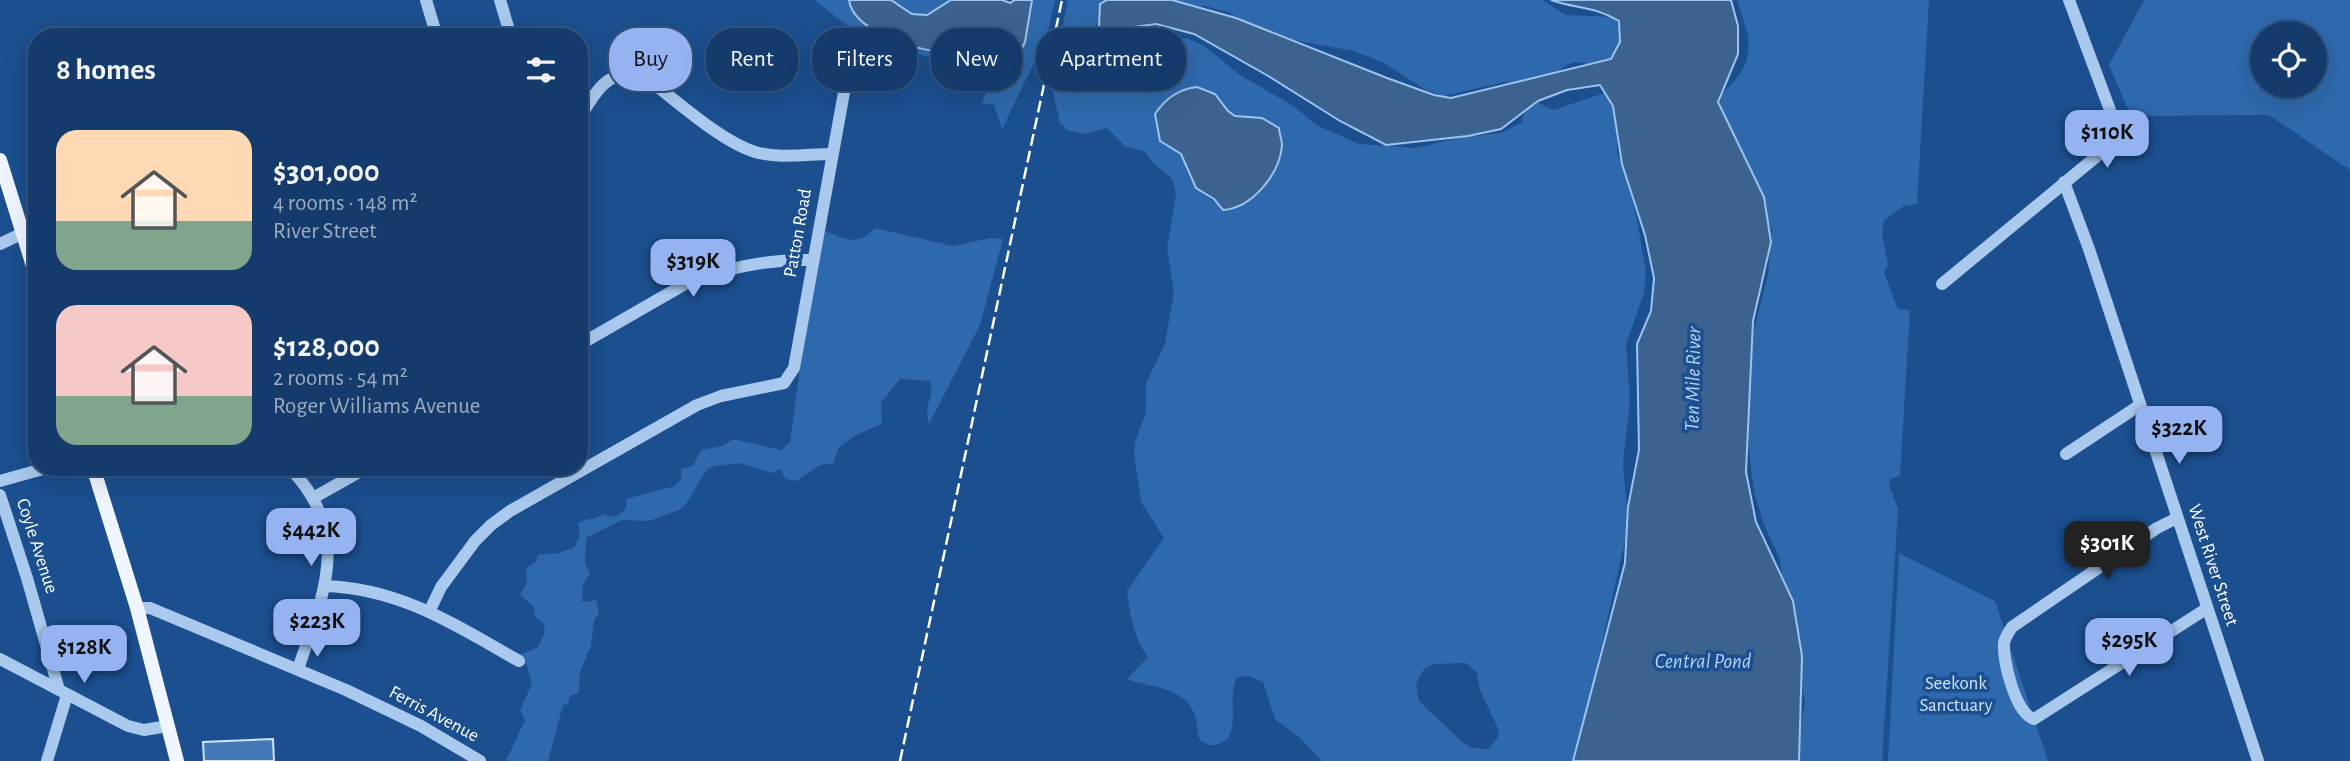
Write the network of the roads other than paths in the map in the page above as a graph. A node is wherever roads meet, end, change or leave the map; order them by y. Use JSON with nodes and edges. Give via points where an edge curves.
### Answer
{"nodes":[{"id":1,"x":426,"y":0,"type":"edge"},
{"id":2,"x":500,"y":0,"type":"edge"},
{"id":3,"x":2069,"y":0,"type":"edge"},
{"id":4,"x":434,"y":28,"type":"edge"},
{"id":5,"x":508,"y":28,"type":"edge"},
{"id":6,"x":844,"y":91,"type":"edge"},
{"id":7,"x":588,"y":104,"type":"edge"},
{"id":8,"x":832,"y":154,"type":"junction"},
{"id":9,"x":0,"y":160,"type":"edge"},
{"id":10,"x":2064,"y":182,"type":"junction"},
{"id":11,"x":23,"y":233,"type":"junction"},
{"id":12,"x":0,"y":244,"type":"edge"},
{"id":13,"x":28,"y":249,"type":"edge"},
{"id":14,"x":813,"y":260,"type":"junction"},
{"id":15,"x":1942,"y":284,"type":"dead end"},
{"id":16,"x":588,"y":340,"type":"edge"},
{"id":17,"x":2140,"y":405,"type":"junction"},
{"id":18,"x":2066,"y":454,"type":"dead end"},
{"id":19,"x":588,"y":467,"type":"edge"},
{"id":20,"x":28,"y":473,"type":"edge"},
{"id":21,"x":96,"y":476,"type":"edge"},
{"id":22,"x":296,"y":476,"type":"edge"},
{"id":23,"x":352,"y":476,"type":"edge"},
{"id":24,"x":572,"y":476,"type":"edge"},
{"id":25,"x":0,"y":481,"type":"edge"},
{"id":26,"x":0,"y":495,"type":"edge"},
{"id":27,"x":313,"y":498,"type":"junction"},
{"id":28,"x":2177,"y":518,"type":"junction"},
{"id":29,"x":324,"y":586,"type":"junction"},
{"id":30,"x":137,"y":608,"type":"junction"},
{"id":31,"x":2206,"y":608,"type":"junction"},
{"id":32,"x":430,"y":610,"type":"junction"},
{"id":33,"x":0,"y":659,"type":"edge"},
{"id":34,"x":519,"y":661,"type":"dead end"},
{"id":35,"x":298,"y":668,"type":"junction"},
{"id":36,"x":63,"y":693,"type":"junction"},
{"id":37,"x":168,"y":726,"type":"junction"},
{"id":38,"x":475,"y":760,"type":"edge"},
{"id":39,"x":47,"y":761,"type":"edge"},
{"id":40,"x":177,"y":761,"type":"edge"},
{"id":41,"x":2258,"y":761,"type":"edge"}],
"edges":[{"from":1,"to":4,"type":"street"},
{"from":2,"to":5,"type":"street"},
{"from":3,"to":10,"type":"street","via":[[2120,137]]},
{"from":6,"to":8,"type":"street","name":"Patton Road"},
{"from":7,"to":8,"type":"street","via":[[611,77],[634,75],[646,78],[730,140],[755,151]]},
{"from":8,"to":14,"type":"street","name":"Patton Road"},
{"from":9,"to":11,"type":"main road"},
{"from":10,"to":15,"type":"street"},
{"from":10,"to":17,"type":"street","name":"West River Street"},
{"from":11,"to":12,"type":"street"},
{"from":11,"to":13,"type":"main road"},
{"from":14,"to":16,"type":"street","via":[[754,263],[703,277]]},
{"from":14,"to":19,"type":"street","name":"Patton Road","via":[[793,368],[784,383],[697,405]]},
{"from":17,"to":18,"type":"street"},
{"from":17,"to":28,"type":"street","name":"West River Street"},
{"from":20,"to":25,"type":"street"},
{"from":21,"to":30,"type":"main road"},
{"from":22,"to":27,"type":"street"},
{"from":23,"to":27,"type":"street"},
{"from":24,"to":32,"type":"street","name":"Patton Road","via":[[510,511],[475,541]]},
{"from":26,"to":36,"type":"street","name":"Coyle Avenue"},
{"from":27,"to":29,"type":"street","via":[[329,543]]},
{"from":28,"to":31,"type":"street","name":"West River Street"},
{"from":28,"to":31,"type":"street","via":[[2022,620],[2007,635],[2006,663],[2019,705],[2034,719]]},
{"from":29,"to":32,"type":"street","via":[[362,590]]},
{"from":29,"to":35,"type":"street"},
{"from":30,"to":35,"type":"street","name":"Ferris Avenue","via":[[150,608]]},
{"from":30,"to":37,"type":"main road"},
{"from":31,"to":41,"type":"street","name":"West River Street"},
{"from":32,"to":34,"type":"street"},
{"from":33,"to":36,"type":"street"},
{"from":35,"to":38,"type":"street","name":"Ferris Avenue","via":[[402,716]]},
{"from":36,"to":37,"type":"street","via":[[128,726],[144,730]]},
{"from":36,"to":39,"type":"street"},
{"from":37,"to":40,"type":"main road"}]}
